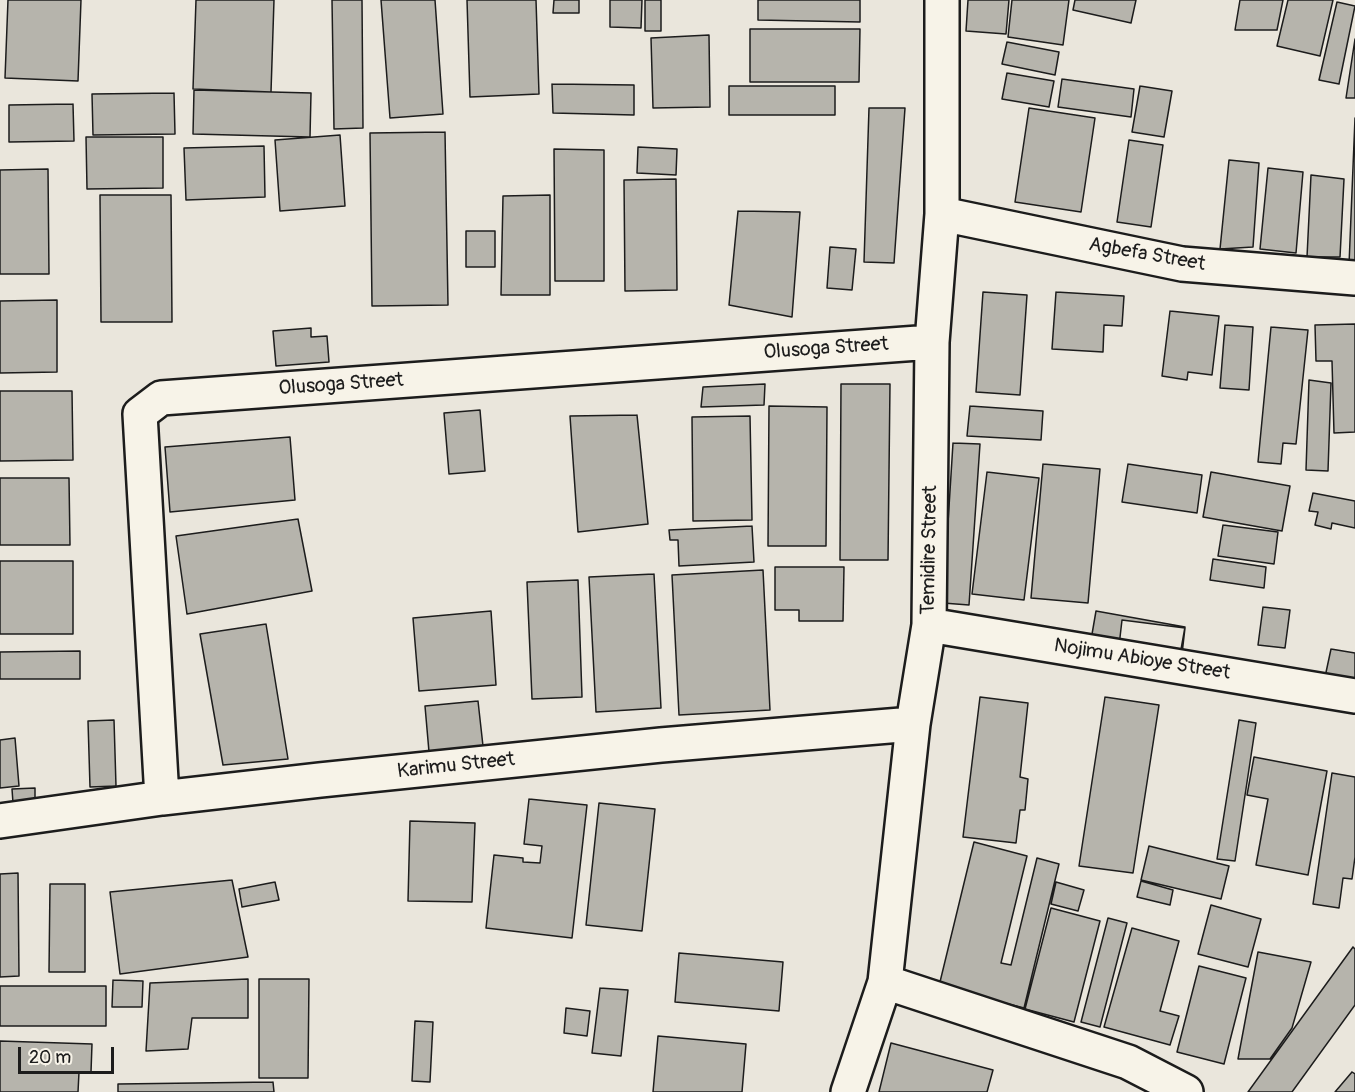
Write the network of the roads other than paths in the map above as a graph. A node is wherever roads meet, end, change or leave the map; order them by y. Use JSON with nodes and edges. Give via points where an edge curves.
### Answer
{"nodes":[{"id":1,"x":942,"y":0,"type":"edge"},
{"id":2,"x":942,"y":214,"type":"junction"},
{"id":3,"x":1355,"y":278,"type":"edge"},
{"id":4,"x":932,"y":342,"type":"junction"},
{"id":5,"x":929,"y":625,"type":"junction"},
{"id":6,"x":1355,"y":696,"type":"edge"},
{"id":7,"x":913,"y":724,"type":"junction"},
{"id":8,"x":162,"y":798,"type":"junction"},
{"id":9,"x":0,"y":821,"type":"edge"},
{"id":10,"x":885,"y":982,"type":"junction"},
{"id":11,"x":848,"y":1092,"type":"edge"},
{"id":12,"x":1186,"y":1092,"type":"edge"}],
"edges":[{"from":1,"to":2,"type":"street","name":"Temidire Street"},
{"from":2,"to":3,"type":"street","name":"Agbefa Street","via":[[1182,264]]},
{"from":2,"to":4,"type":"street","name":"Temidire Street"},
{"from":4,"to":5,"type":"street","name":"Temidire Street"},
{"from":4,"to":8,"type":"street","name":"Olusoga Street","via":[[161,398],[140,414]]},
{"from":5,"to":6,"type":"street","name":"Nojimu Abioye Street"},
{"from":5,"to":7,"type":"street","name":"Temidire Street"},
{"from":7,"to":8,"type":"street","name":"Karimu Street","via":[[661,745]]},
{"from":7,"to":10,"type":"street","name":"Temidire Street"},
{"from":8,"to":9,"type":"street","name":"Karimu Street"},
{"from":10,"to":11,"type":"street","name":"Temidire Street"},
{"from":10,"to":12,"type":"street","via":[[1128,1062]]}]}
